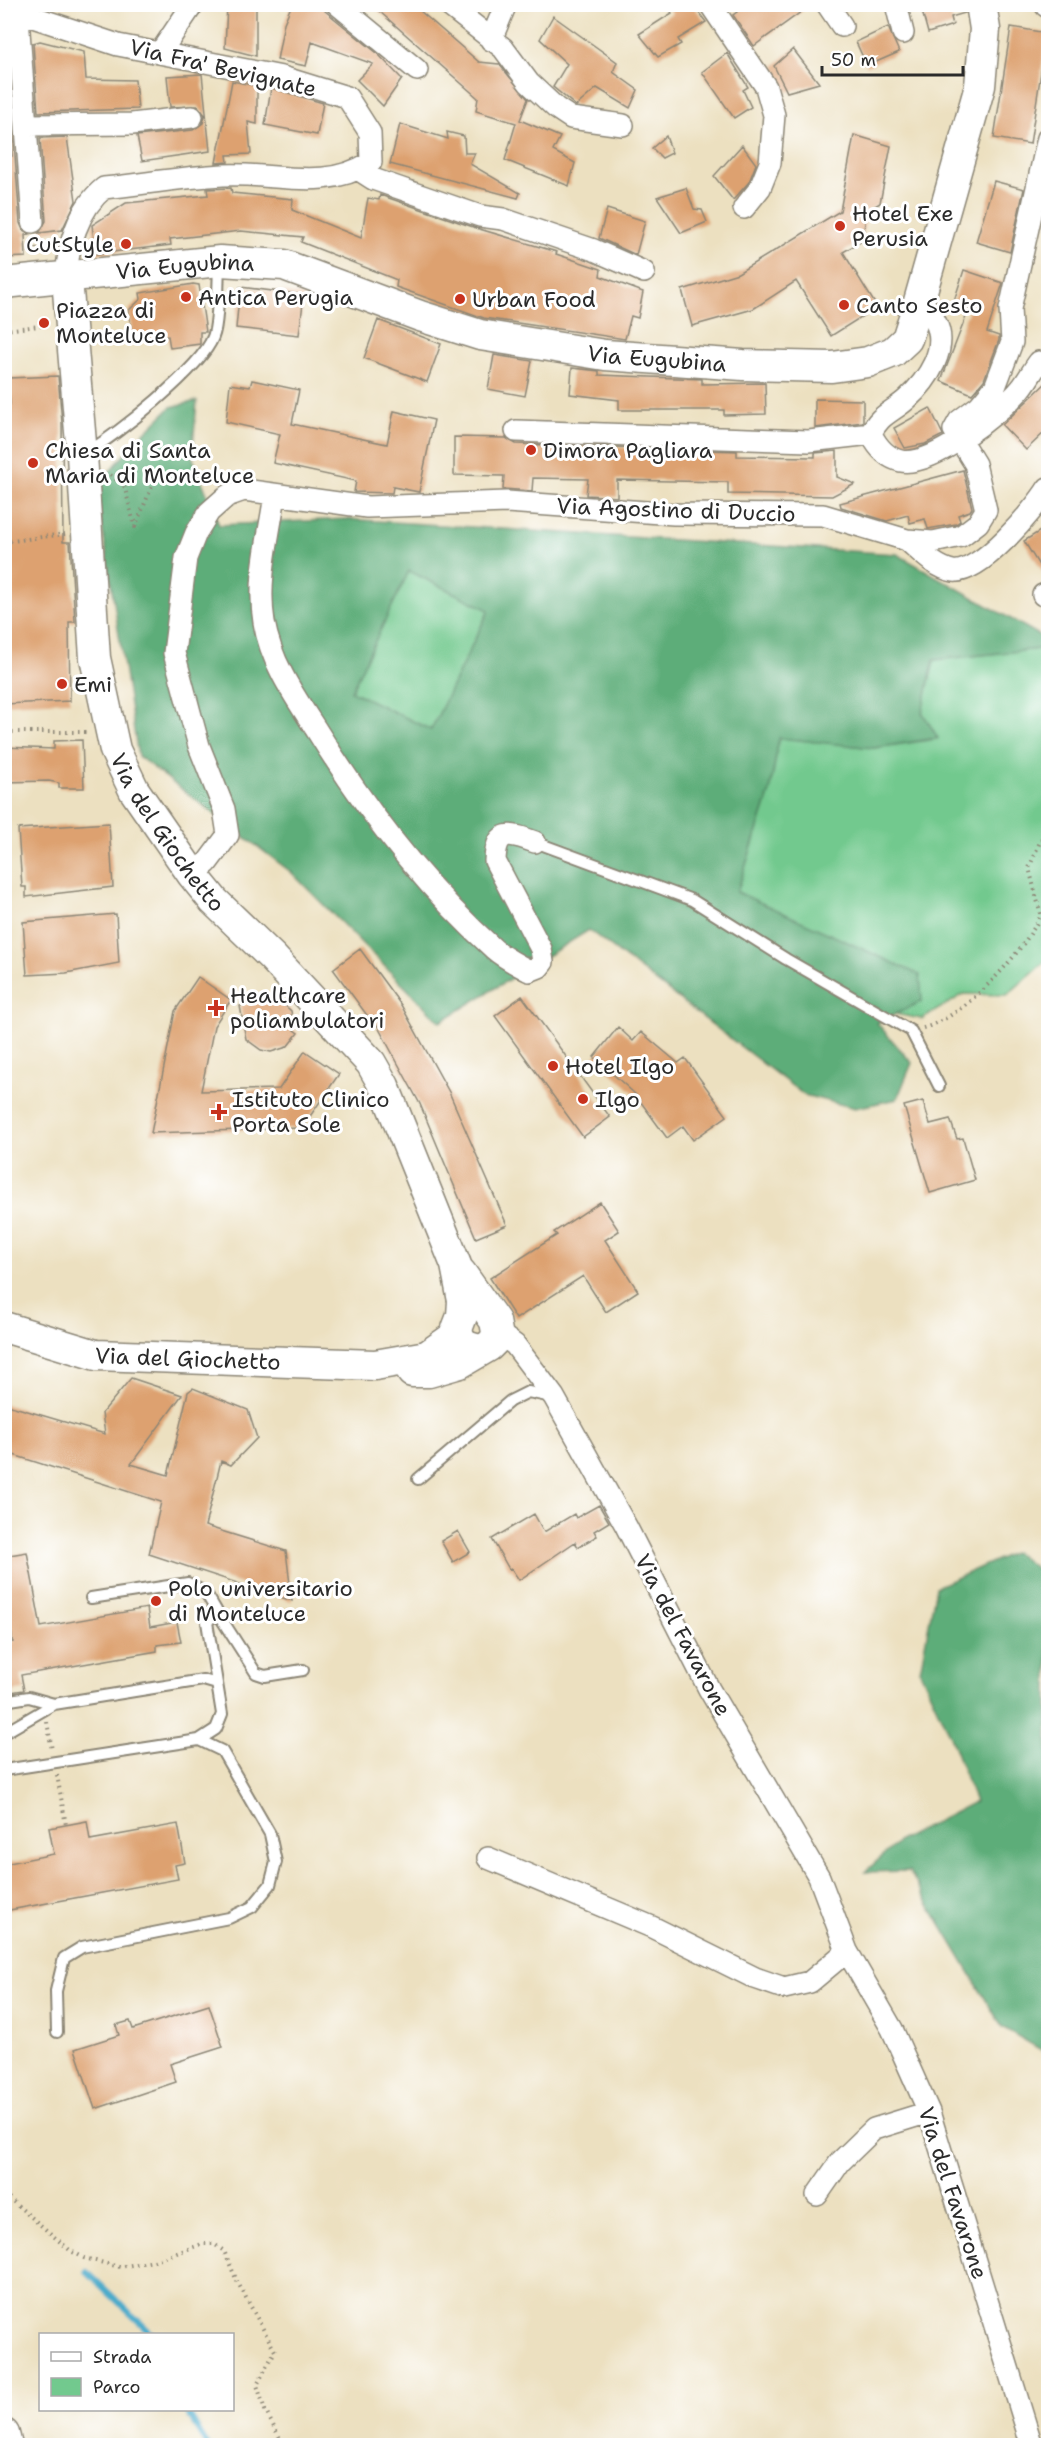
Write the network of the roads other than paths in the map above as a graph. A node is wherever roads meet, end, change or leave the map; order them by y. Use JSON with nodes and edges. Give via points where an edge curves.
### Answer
{"nodes":[{"id":1,"x":193,"y":4,"type":"edge"},
{"id":2,"x":337,"y":4,"type":"edge"},
{"id":3,"x":447,"y":4,"type":"edge"},
{"id":4,"x":506,"y":4,"type":"edge"},
{"id":5,"x":710,"y":4,"type":"edge"},
{"id":6,"x":827,"y":4,"type":"edge"},
{"id":7,"x":896,"y":4,"type":"edge"},
{"id":8,"x":981,"y":4,"type":"edge"},
{"id":9,"x":18,"y":8,"type":"edge"},
{"id":10,"x":842,"y":26,"type":"dead end"},
{"id":11,"x":903,"y":33,"type":"dead end"},
{"id":12,"x":490,"y":40,"type":"junction"},
{"id":13,"x":160,"y":53,"type":"junction"},
{"id":14,"x":417,"y":70,"type":"dead end"},
{"id":15,"x":192,"y":117,"type":"dead end"},
{"id":16,"x":27,"y":125,"type":"junction"},
{"id":17,"x":623,"y":126,"type":"dead end"},
{"id":18,"x":1048,"y":138,"type":"edge"},
{"id":19,"x":359,"y":170,"type":"junction"},
{"id":20,"x":744,"y":208,"type":"dead end"},
{"id":21,"x":33,"y":222,"type":"dead end"},
{"id":22,"x":220,"y":261,"type":"junction"},
{"id":23,"x":644,"y":272,"type":"dead end"},
{"id":24,"x":67,"y":279,"type":"junction"},
{"id":25,"x":4,"y":283,"type":"edge"},
{"id":26,"x":918,"y":305,"type":"junction"},
{"id":27,"x":1039,"y":362,"type":"dead end"},
{"id":28,"x":516,"y":431,"type":"dead end"},
{"id":29,"x":871,"y":434,"type":"junction"},
{"id":30,"x":960,"y":441,"type":"junction"},
{"id":31,"x":83,"y":466,"type":"junction"},
{"id":32,"x":1048,"y":488,"type":"edge"},
{"id":33,"x":275,"y":495,"type":"junction"},
{"id":34,"x":907,"y":540,"type":"junction"},
{"id":35,"x":95,"y":658,"type":"junction"},
{"id":36,"x":535,"y":842,"type":"joint"},
{"id":37,"x":192,"y":874,"type":"junction"},
{"id":38,"x":289,"y":978,"type":"junction"},
{"id":39,"x":939,"y":1086,"type":"dead end"},
{"id":40,"x":4,"y":1328,"type":"edge"},
{"id":41,"x":477,"y":1329,"type":"junction"},
{"id":42,"x":554,"y":1397,"type":"junction"},
{"id":43,"x":418,"y":1479,"type":"dead end"},
{"id":44,"x":91,"y":1598,"type":"dead end"},
{"id":45,"x":217,"y":1612,"type":"junction"},
{"id":46,"x":303,"y":1670,"type":"dead end"},
{"id":47,"x":217,"y":1683,"type":"junction"},
{"id":48,"x":4,"y":1701,"type":"edge"},
{"id":49,"x":54,"y":1704,"type":"junction"},
{"id":50,"x":4,"y":1733,"type":"edge"},
{"id":51,"x":199,"y":1740,"type":"junction"},
{"id":52,"x":4,"y":1770,"type":"edge"},
{"id":53,"x":488,"y":1858,"type":"dead end"},
{"id":54,"x":847,"y":1951,"type":"junction"},
{"id":55,"x":57,"y":2032,"type":"dead end"},
{"id":56,"x":930,"y":2112,"type":"junction"},
{"id":57,"x":818,"y":2195,"type":"dead end"},
{"id":58,"x":4,"y":2434,"type":"edge"},
{"id":59,"x":7,"y":2445,"type":"edge"},
{"id":60,"x":1032,"y":2445,"type":"edge"}],
"edges":[{"from":1,"to":13,"type":"street"},
{"from":2,"to":14,"type":"street"},
{"from":3,"to":12,"type":"street"},
{"from":4,"to":12,"type":"street"},
{"from":5,"to":20,"type":"street","via":[[766,87],[774,116],[770,163],[760,188]]},
{"from":6,"to":10,"type":"street"},
{"from":7,"to":11,"type":"street"},
{"from":8,"to":26,"type":"street","name":"Via Eugubina","via":[[985,29],[980,87]]},
{"from":9,"to":13,"type":"street","name":"Via Fra' Bevignate","via":[[118,45]]},
{"from":9,"to":16,"type":"street"},
{"from":12,"to":17,"type":"street","via":[[503,48],[529,84],[571,118]]},
{"from":13,"to":19,"type":"street","name":"Via Fra' Bevignate","via":[[282,77],[347,98],[370,133],[371,162]]},
{"from":15,"to":16,"type":"street","via":[[122,124]]},
{"from":16,"to":21,"type":"street"},
{"from":18,"to":30,"type":"street","via":[[1010,309],[1012,342],[995,387],[954,430]]},
{"from":19,"to":23,"type":"street","via":[[373,179],[480,216],[503,219],[594,250]]},
{"from":19,"to":24,"type":"street","via":[[328,178],[293,180],[224,175],[104,188],[93,196],[70,246]]},
{"from":22,"to":24,"type":"street","name":"Via Eugubina"},
{"from":22,"to":26,"type":"street","name":"Via Eugubina","via":[[284,265],[480,335],[605,355],[743,366],[832,367],[868,362],[893,352],[907,339]]},
{"from":22,"to":31,"type":"lane","via":[[214,336],[202,354]]},
{"from":24,"to":25,"type":"street","name":"Via Eugubina"},
{"from":24,"to":31,"type":"street","name":"Via del Giochetto"},
{"from":26,"to":29,"type":"street","via":[[935,319],[940,334],[936,361],[922,384],[876,422]]},
{"from":27,"to":30,"type":"street","via":[[1018,392]]},
{"from":28,"to":29,"type":"street","via":[[809,441]]},
{"from":29,"to":30,"type":"street","via":[[877,446],[900,460],[912,460]]},
{"from":30,"to":34,"type":"street","name":"Via Agostino di Duccio","via":[[975,464],[986,510],[962,536],[939,542]]},
{"from":31,"to":35,"type":"street","name":"Via del Giochetto"},
{"from":32,"to":34,"type":"street","via":[[1034,510],[1007,538],[978,562],[955,572],[939,566]]},
{"from":33,"to":34,"type":"street","name":"Via Agostino di Duccio","via":[[367,507],[507,502],[674,514],[823,515]]},
{"from":33,"to":36,"type":"street","via":[[264,566],[264,620],[274,659],[352,788],[428,882],[496,951],[529,970],[543,962],[541,949],[495,861],[495,846],[502,837],[512,834]]},
{"from":33,"to":37,"type":"street","name":"Via Agostino di Duccio","via":[[244,490],[227,496],[209,512],[186,558],[174,653],[199,746],[224,808],[228,835],[207,863]]},
{"from":35,"to":37,"type":"street","name":"Via del Giochetto","via":[[122,768]]},
{"from":35,"to":38,"type":"street","name":"Via del Giochetto","via":[[89,719],[97,754],[116,789],[196,910],[230,939]]},
{"from":36,"to":39,"type":"lane","via":[[692,900],[910,1031]]},
{"from":37,"to":38,"type":"street","name":"Via del Giochetto"},
{"from":38,"to":41,"type":"street","name":"Via del Giochetto","via":[[371,1062],[384,1086],[456,1265]]},
{"from":40,"to":41,"type":"street","name":"Via del Giochetto","via":[[96,1355],[375,1365],[427,1356]]},
{"from":41,"to":42,"type":"street","name":"Via del Favarone","via":[[515,1345]]},
{"from":42,"to":43,"type":"lane","via":[[528,1392],[510,1401]]},
{"from":42,"to":54,"type":"street","name":"Via del Favarone","via":[[626,1526],[709,1689],[819,1877]]},
{"from":44,"to":45,"type":"lane","via":[[188,1583],[206,1593]]},
{"from":45,"to":46,"type":"lane","via":[[256,1672],[265,1676]]},
{"from":45,"to":47,"type":"lane","via":[[207,1622]]},
{"from":47,"to":49,"type":"lane","via":[[203,1680]]},
{"from":47,"to":51,"type":"lane","via":[[222,1714],[216,1729]]},
{"from":48,"to":49,"type":"lane","via":[[29,1697]]},
{"from":49,"to":50,"type":"lane"},
{"from":51,"to":52,"type":"lane"},
{"from":51,"to":55,"type":"lane","via":[[222,1751],[270,1834],[276,1862],[270,1885],[252,1907],[229,1918],[82,1947],[64,1958],[56,1991]]},
{"from":53,"to":54,"type":"street","via":[[784,1988],[810,1982]]},
{"from":54,"to":56,"type":"street","name":"Via del Favarone","via":[[892,2029]]},
{"from":56,"to":57,"type":"street","via":[[874,2129],[840,2162]]},
{"from":56,"to":60,"type":"street","name":"Via del Favarone"},
{"from":58,"to":59,"type":"street"}]}
